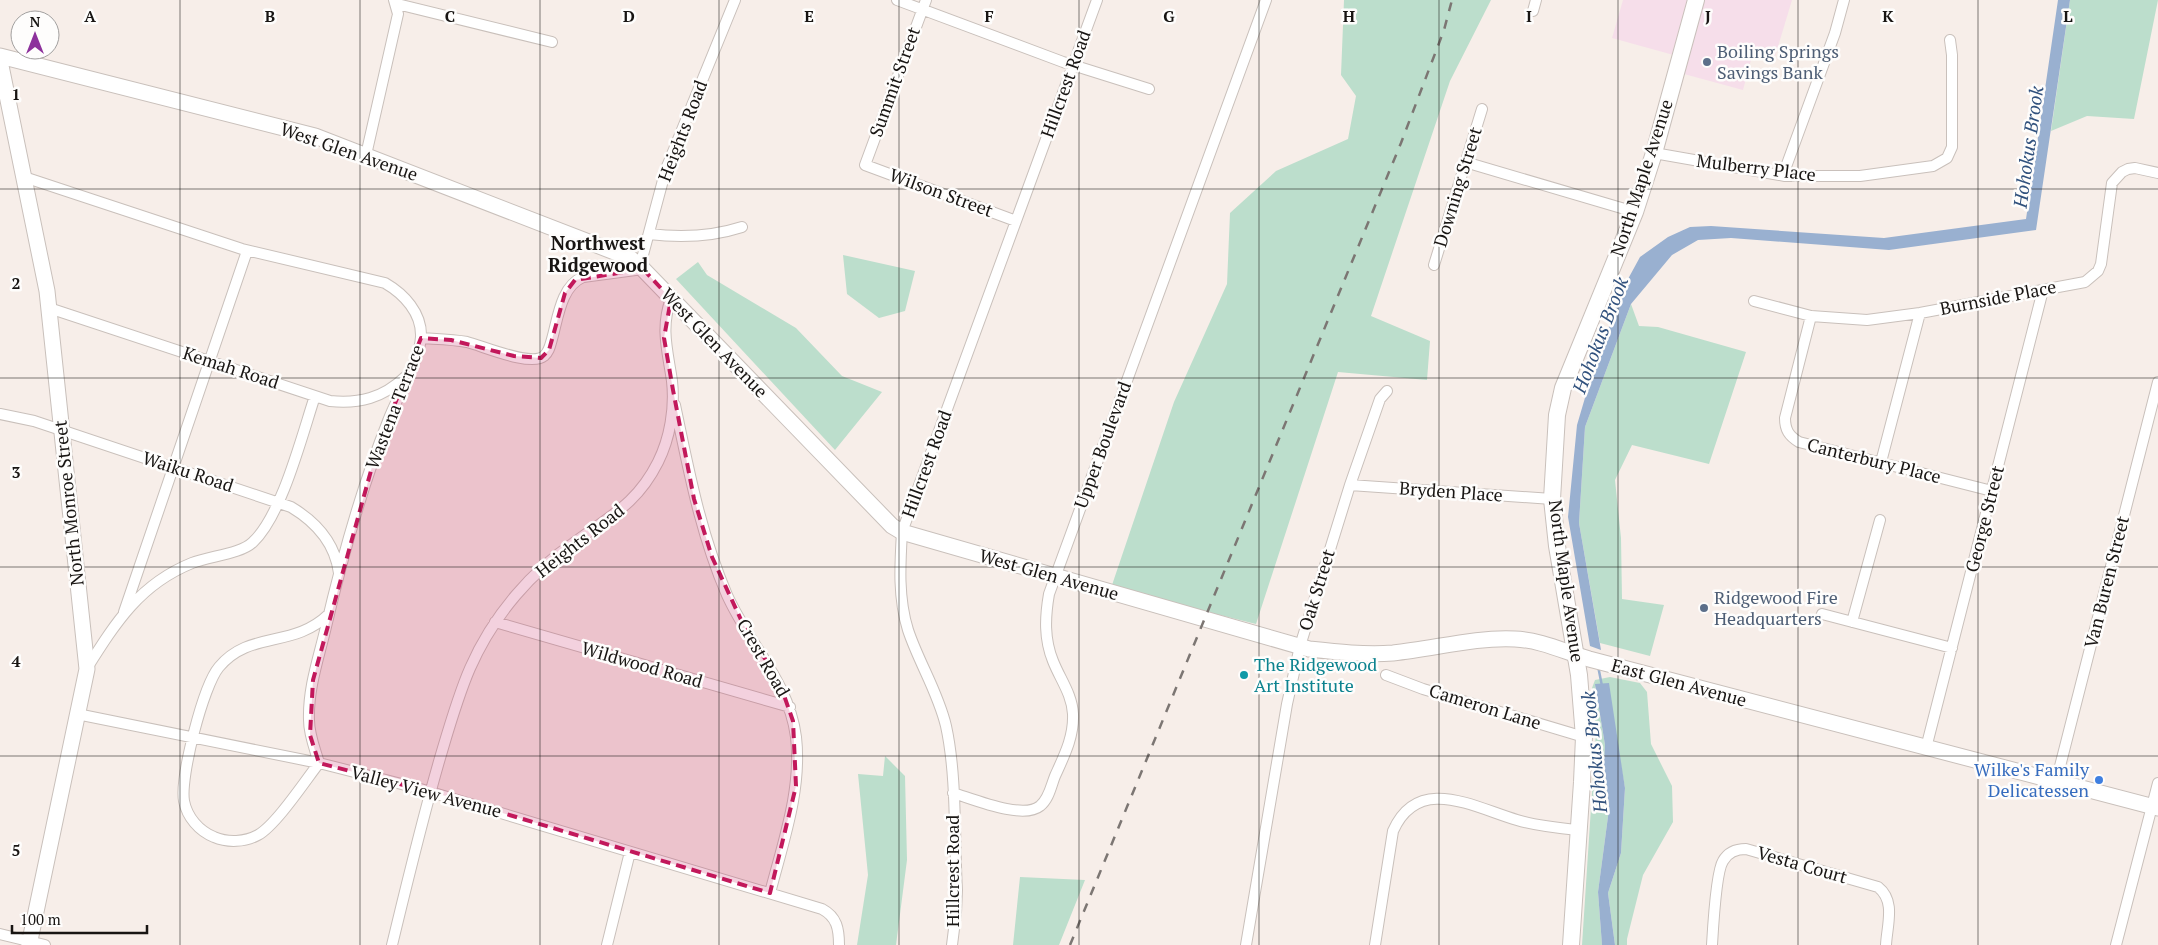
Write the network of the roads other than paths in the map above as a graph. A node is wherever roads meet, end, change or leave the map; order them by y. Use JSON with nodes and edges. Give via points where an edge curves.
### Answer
{"nodes":[{"id":1,"x":734,"y":0,"type":"edge"},
{"id":2,"x":897,"y":0,"type":"edge"},
{"id":3,"x":1097,"y":0,"type":"edge"},
{"id":4,"x":1266,"y":0,"type":"edge"},
{"id":5,"x":1536,"y":0,"type":"edge"},
{"id":6,"x":1696,"y":0,"type":"edge"},
{"id":7,"x":1844,"y":0,"type":"edge"},
{"id":8,"x":395,"y":2,"type":"edge"},
{"id":9,"x":924,"y":5,"type":"edge"},
{"id":10,"x":1533,"y":11,"type":"dead end"},
{"id":11,"x":1950,"y":40,"type":"dead end"},
{"id":12,"x":552,"y":42,"type":"dead end"},
{"id":13,"x":0,"y":56,"type":"edge"},
{"id":14,"x":0,"y":61,"type":"edge"},
{"id":15,"x":1073,"y":65,"type":"junction"},
{"id":16,"x":1149,"y":89,"type":"dead end"},
{"id":17,"x":1482,"y":109,"type":"dead end"},
{"id":18,"x":1654,"y":153,"type":"junction"},
{"id":19,"x":366,"y":155,"type":"junction"},
{"id":20,"x":1465,"y":162,"type":"junction"},
{"id":21,"x":865,"y":165,"type":"joint"},
{"id":22,"x":2158,"y":173,"type":"edge"},
{"id":23,"x":1783,"y":175,"type":"junction"},
{"id":24,"x":24,"y":177,"type":"junction"},
{"id":25,"x":1635,"y":212,"type":"junction"},
{"id":26,"x":1016,"y":221,"type":"junction"},
{"id":27,"x":742,"y":227,"type":"dead end"},
{"id":28,"x":649,"y":234,"type":"junction"},
{"id":29,"x":247,"y":250,"type":"junction"},
{"id":30,"x":1434,"y":265,"type":"dead end"},
{"id":31,"x":641,"y":267,"type":"junction"},
{"id":32,"x":2043,"y":290,"type":"junction"},
{"id":33,"x":671,"y":299,"type":"junction"},
{"id":34,"x":1754,"y":301,"type":"dead end"},
{"id":35,"x":49,"y":308,"type":"junction"},
{"id":36,"x":1920,"y":313,"type":"junction"},
{"id":37,"x":1811,"y":316,"type":"junction"},
{"id":38,"x":421,"y":338,"type":"junction"},
{"id":39,"x":209,"y":361,"type":"junction"},
{"id":40,"x":408,"y":373,"type":"junction"},
{"id":41,"x":2158,"y":382,"type":"edge"},
{"id":42,"x":673,"y":390,"type":"junction"},
{"id":43,"x":1387,"y":391,"type":"dead end"},
{"id":44,"x":315,"y":396,"type":"junction"},
{"id":45,"x":0,"y":414,"type":"edge"},
{"id":46,"x":62,"y":430,"type":"junction"},
{"id":47,"x":1881,"y":462,"type":"junction"},
{"id":48,"x":173,"y":467,"type":"junction"},
{"id":49,"x":1350,"y":485,"type":"junction"},
{"id":50,"x":1992,"y":491,"type":"junction"},
{"id":51,"x":1552,"y":499,"type":"junction"},
{"id":52,"x":278,"y":502,"type":"junction"},
{"id":53,"x":1880,"y":520,"type":"dead end"},
{"id":54,"x":902,"y":532,"type":"junction"},
{"id":55,"x":339,"y":576,"type":"junction"},
{"id":56,"x":1055,"y":577,"type":"junction"},
{"id":57,"x":124,"y":612,"type":"junction"},
{"id":58,"x":329,"y":614,"type":"junction"},
{"id":59,"x":1822,"y":614,"type":"dead end"},
{"id":60,"x":1195,"y":617,"type":"joint"},
{"id":61,"x":495,"y":622,"type":"junction"},
{"id":62,"x":1852,"y":622,"type":"junction"},
{"id":63,"x":1300,"y":646,"type":"junction"},
{"id":64,"x":1952,"y":648,"type":"junction"},
{"id":65,"x":1583,"y":657,"type":"junction"},
{"id":66,"x":87,"y":669,"type":"junction"},
{"id":67,"x":1386,"y":675,"type":"dead end"},
{"id":68,"x":790,"y":707,"type":"junction"},
{"id":69,"x":77,"y":714,"type":"junction"},
{"id":70,"x":1584,"y":737,"type":"junction"},
{"id":71,"x":194,"y":738,"type":"junction"},
{"id":72,"x":1926,"y":748,"type":"junction"},
{"id":73,"x":319,"y":764,"type":"junction"},
{"id":74,"x":2056,"y":782,"type":"junction"},
{"id":75,"x":2158,"y":783,"type":"edge"},
{"id":76,"x":430,"y":792,"type":"junction"},
{"id":77,"x":952,"y":793,"type":"junction"},
{"id":78,"x":2155,"y":808,"type":"edge"},
{"id":79,"x":1578,"y":830,"type":"junction"},
{"id":80,"x":630,"y":852,"type":"junction"},
{"id":81,"x":770,"y":893,"type":"junction"},
{"id":82,"x":0,"y":934,"type":"edge"},
{"id":83,"x":30,"y":943,"type":"edge"},
{"id":84,"x":45,"y":945,"type":"edge"},
{"id":85,"x":392,"y":945,"type":"edge"},
{"id":86,"x":606,"y":945,"type":"edge"},
{"id":87,"x":839,"y":945,"type":"edge"},
{"id":88,"x":952,"y":945,"type":"edge"},
{"id":89,"x":1246,"y":945,"type":"edge"},
{"id":90,"x":1375,"y":945,"type":"edge"},
{"id":91,"x":1571,"y":945,"type":"edge"},
{"id":92,"x":1712,"y":945,"type":"edge"},
{"id":93,"x":1886,"y":945,"type":"edge"},
{"id":94,"x":2116,"y":945,"type":"edge"}],
"edges":[{"from":1,"to":28,"type":"street","name":"Heights Road","via":[[666,169]]},
{"from":2,"to":9,"type":"street"},
{"from":3,"to":15,"type":"street","name":"Hillcrest Road"},
{"from":4,"to":56,"type":"street","name":"Upper Boulevard"},
{"from":5,"to":10,"type":"street"},
{"from":6,"to":18,"type":"main road","name":"North Maple Avenue"},
{"from":7,"to":23,"type":"street"},
{"from":8,"to":12,"type":"street"},
{"from":8,"to":19,"type":"street","via":[[398,14]]},
{"from":9,"to":15,"type":"street"},
{"from":9,"to":21,"type":"street","name":"Summit Street"},
{"from":11,"to":23,"type":"street","name":"Mulberry Place","via":[[1953,141],[1942,162],[1918,170],[1877,175]]},
{"from":13,"to":19,"type":"street","name":"West Glen Avenue","via":[[315,136]]},
{"from":14,"to":24,"type":"street","name":"North Monroe Street"},
{"from":15,"to":16,"type":"street"},
{"from":15,"to":26,"type":"street","name":"Hillcrest Road"},
{"from":17,"to":20,"type":"street","name":"Downing Street"},
{"from":18,"to":23,"type":"street","name":"Mulberry Place"},
{"from":18,"to":25,"type":"main road","name":"North Maple Avenue"},
{"from":19,"to":31,"type":"street","name":"West Glen Avenue","via":[[626,256]]},
{"from":20,"to":25,"type":"street"},
{"from":20,"to":30,"type":"street","name":"Downing Street"},
{"from":21,"to":26,"type":"street","name":"Wilson Street"},
{"from":22,"to":32,"type":"street","name":"Burnside Place","via":[[2135,168],[2116,177],[2110,190],[2098,271],[2085,282]]},
{"from":24,"to":29,"type":"street","name":"Wastena Terrace"},
{"from":24,"to":35,"type":"street","name":"North Monroe Street"},
{"from":25,"to":51,"type":"main road","name":"North Maple Avenue","via":[[1563,388],[1557,415]]},
{"from":26,"to":54,"type":"street","name":"Hillcrest Road"},
{"from":27,"to":28,"type":"street","via":[[692,237]]},
{"from":28,"to":31,"type":"street","name":"Heights Road"},
{"from":29,"to":38,"type":"street","name":"Wastena Terrace","via":[[385,283],[411,305]]},
{"from":29,"to":39,"type":"street"},
{"from":31,"to":33,"type":"street","name":"West Glen Avenue"},
{"from":31,"to":38,"type":"street","via":[[575,280],[565,294],[549,350],[541,358],[534,360],[451,340]]},
{"from":32,"to":36,"type":"street","name":"Burnside Place"},
{"from":32,"to":50,"type":"street","name":"George Street"},
{"from":33,"to":42,"type":"street","name":"Heights Road","via":[[664,322],[664,338]]},
{"from":33,"to":54,"type":"street","name":"West Glen Avenue","via":[[892,526]]},
{"from":34,"to":37,"type":"street","name":"Burnside Place"},
{"from":35,"to":39,"type":"street","name":"Kemah Road"},
{"from":35,"to":46,"type":"street","name":"North Monroe Street"},
{"from":36,"to":37,"type":"street","name":"Burnside Place","via":[[1867,320]]},
{"from":36,"to":47,"type":"street"},
{"from":37,"to":47,"type":"street","name":"Canterbury Place","via":[[1784,418],[1788,433],[1800,442]]},
{"from":38,"to":40,"type":"street","name":"Wastena Terrace"},
{"from":39,"to":44,"type":"street","name":"Kemah Road"},
{"from":39,"to":48,"type":"street"},
{"from":40,"to":44,"type":"street","name":"Kemah Road","via":[[394,387],[370,399],[344,402]]},
{"from":40,"to":55,"type":"street","name":"Wastena Terrace","via":[[377,449]]},
{"from":41,"to":74,"type":"street","name":"Van Buren Street"},
{"from":42,"to":61,"type":"street","name":"Heights Road","via":[[665,444],[639,492],[613,517],[540,569]]},
{"from":42,"to":68,"type":"street","name":"Crest Road","via":[[694,499],[712,557],[728,597],[779,681]]},
{"from":43,"to":49,"type":"street","name":"Oak Street","via":[[1380,399]]},
{"from":44,"to":52,"type":"street"},
{"from":45,"to":46,"type":"street","name":"Waiku Road"},
{"from":46,"to":48,"type":"street","name":"Waiku Road"},
{"from":46,"to":66,"type":"street","name":"North Monroe Street"},
{"from":47,"to":50,"type":"street","name":"Canterbury Place"},
{"from":48,"to":52,"type":"street","name":"Waiku Road"},
{"from":48,"to":57,"type":"street"},
{"from":49,"to":51,"type":"street","name":"Bryden Place"},
{"from":49,"to":63,"type":"street","name":"Oak Street"},
{"from":50,"to":64,"type":"street","name":"George Street"},
{"from":51,"to":65,"type":"main road","name":"North Maple Avenue","via":[[1557,546]]},
{"from":52,"to":55,"type":"street","name":"Waiku Road","via":[[305,515],[322,532],[335,557]]},
{"from":52,"to":57,"type":"street","via":[[262,533],[252,544],[176,570],[157,582]]},
{"from":53,"to":62,"type":"street"},
{"from":54,"to":56,"type":"street","name":"West Glen Avenue"},
{"from":54,"to":77,"type":"street","name":"Hillcrest Road","via":[[902,605],[908,629],[943,715],[950,750]]},
{"from":55,"to":58,"type":"street","name":"Wastena Terrace"},
{"from":56,"to":60,"type":"street","name":"West Glen Avenue"},
{"from":56,"to":77,"type":"street","name":"Upper Boulevard","via":[[1047,609],[1046,632],[1053,662],[1071,701],[1072,728],[1046,800],[1032,811],[1018,812]]},
{"from":57,"to":66,"type":"street"},
{"from":58,"to":71,"type":"street","via":[[301,633],[251,644],[229,657],[206,690]]},
{"from":58,"to":73,"type":"street","name":"Wastena Terrace","via":[[310,696],[310,736]]},
{"from":59,"to":62,"type":"street"},
{"from":60,"to":63,"type":"street","name":"East Glen Avenue"},
{"from":61,"to":68,"type":"street","name":"Wildwood Road"},
{"from":61,"to":76,"type":"street","name":"Heights Road","via":[[468,670]]},
{"from":62,"to":64,"type":"street"},
{"from":63,"to":65,"type":"street","name":"East Glen Avenue","via":[[1370,654],[1460,642],[1516,639]]},
{"from":63,"to":89,"type":"street","name":"Oak Street"},
{"from":64,"to":72,"type":"street","name":"George Street"},
{"from":65,"to":70,"type":"main road","name":"North Maple Avenue"},
{"from":65,"to":72,"type":"street","name":"East Glen Avenue"},
{"from":66,"to":69,"type":"street","name":"North Monroe Street"},
{"from":67,"to":70,"type":"street","name":"Cameron Lane"},
{"from":68,"to":81,"type":"street","name":"Crest Road","via":[[797,753],[796,786]]},
{"from":69,"to":71,"type":"street","name":"Valley View Avenue"},
{"from":69,"to":83,"type":"street","name":"North Monroe Street"},
{"from":70,"to":79,"type":"main road","name":"North Maple Avenue"},
{"from":71,"to":73,"type":"street","name":"Valley View Avenue"},
{"from":71,"to":73,"type":"street","via":[[185,777],[184,803],[198,827],[227,841],[248,839],[267,828]]},
{"from":72,"to":74,"type":"street","name":"East Glen Avenue"},
{"from":73,"to":76,"type":"street","name":"Valley View Avenue"},
{"from":74,"to":78,"type":"street","name":"East Glen Avenue"},
{"from":75,"to":78,"type":"street"},
{"from":76,"to":80,"type":"street","name":"Valley View Avenue"},
{"from":76,"to":85,"type":"street","name":"Heights Road"},
{"from":77,"to":88,"type":"street","name":"Hillcrest Road","via":[[956,898]]},
{"from":78,"to":94,"type":"street"},
{"from":79,"to":90,"type":"street","via":[[1519,821],[1444,798],[1422,800],[1412,805],[1393,831]]},
{"from":79,"to":91,"type":"main road","name":"North Maple Avenue"},
{"from":80,"to":81,"type":"street","name":"Valley View Avenue"},
{"from":80,"to":86,"type":"street"},
{"from":81,"to":87,"type":"street","via":[[830,913],[836,920]]},
{"from":82,"to":83,"type":"street"},
{"from":83,"to":84,"type":"street"},
{"from":92,"to":93,"type":"street","name":"Vesta Court","via":[[1722,862],[1732,852],[1746,850],[1878,887],[1888,897],[1890,905]]}]}
